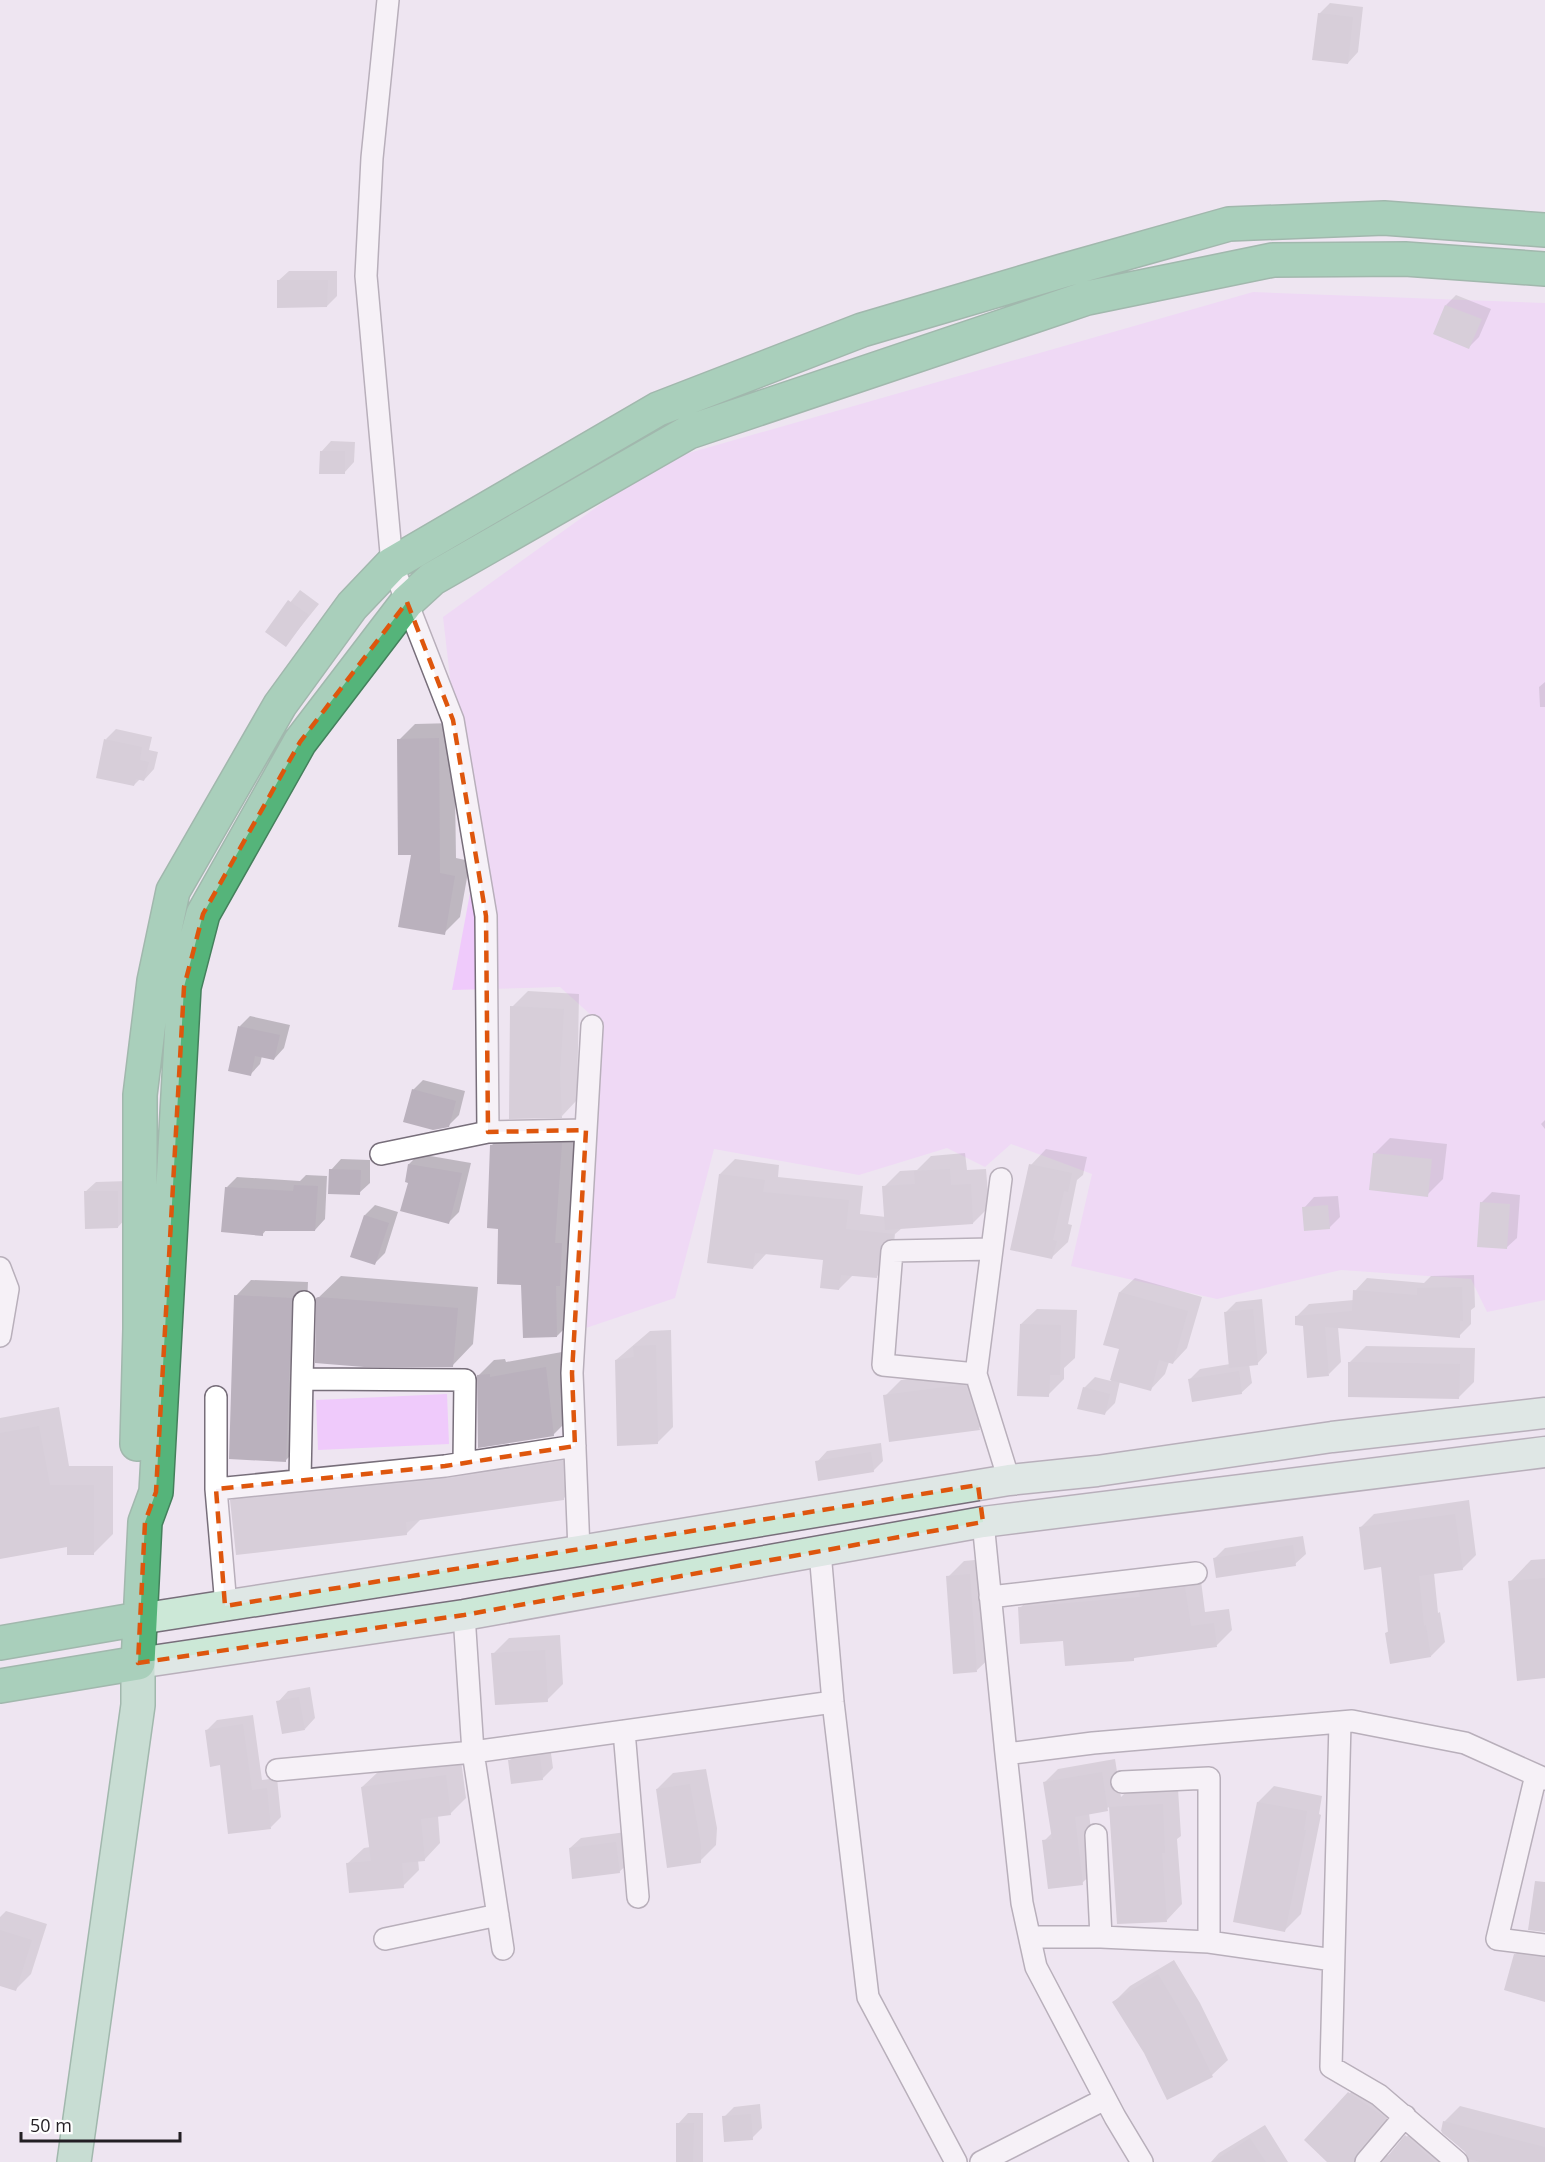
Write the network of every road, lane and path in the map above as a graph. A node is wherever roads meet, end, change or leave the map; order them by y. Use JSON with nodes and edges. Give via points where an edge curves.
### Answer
{"nodes":[{"id":1,"x":388,"y":0,"type":"edge"},
{"id":2,"x":1545,"y":230,"type":"edge"},
{"id":3,"x":1545,"y":269,"type":"edge"},
{"id":4,"x":392,"y":564,"type":"junction"},
{"id":5,"x":407,"y":602,"type":"junction"},
{"id":6,"x":592,"y":1026,"type":"dead end"},
{"id":7,"x":586,"y":1130,"type":"junction"},
{"id":8,"x":488,"y":1132,"type":"junction"},
{"id":9,"x":381,"y":1154,"type":"dead end"},
{"id":10,"x":1001,"y":1179,"type":"dead end"},
{"id":11,"x":993,"y":1249,"type":"junction"},
{"id":12,"x":0,"y":1268,"type":"edge"},
{"id":13,"x":304,"y":1302,"type":"dead end"},
{"id":14,"x":0,"y":1336,"type":"edge"},
{"id":15,"x":976,"y":1374,"type":"junction"},
{"id":16,"x":302,"y":1379,"type":"junction"},
{"id":17,"x":216,"y":1397,"type":"dead end"},
{"id":18,"x":1545,"y":1413,"type":"edge"},
{"id":19,"x":575,"y":1446,"type":"junction"},
{"id":20,"x":1545,"y":1452,"type":"edge"},
{"id":21,"x":464,"y":1463,"type":"junction"},
{"id":22,"x":300,"y":1480,"type":"junction"},
{"id":23,"x":1009,"y":1480,"type":"junction"},
{"id":24,"x":978,"y":1485,"type":"junction"},
{"id":25,"x":216,"y":1488,"type":"junction"},
{"id":26,"x":145,"y":1522,"type":"junction"},
{"id":27,"x":982,"y":1522,"type":"junction"},
{"id":28,"x":579,"y":1551,"type":"junction"},
{"id":29,"x":820,"y":1552,"type":"junction"},
{"id":30,"x":1196,"y":1573,"type":"dead end"},
{"id":31,"x":990,"y":1597,"type":"junction"},
{"id":32,"x":226,"y":1606,"type":"junction"},
{"id":33,"x":464,"y":1615,"type":"junction"},
{"id":34,"x":139,"y":1619,"type":"junction"},
{"id":35,"x":0,"y":1642,"type":"edge"},
{"id":36,"x":138,"y":1663,"type":"junction"},
{"id":37,"x":0,"y":1686,"type":"edge"},
{"id":38,"x":833,"y":1702,"type":"junction"},
{"id":39,"x":1340,"y":1723,"type":"junction"},
{"id":40,"x":624,"y":1731,"type":"junction"},
{"id":41,"x":473,"y":1752,"type":"junction"},
{"id":42,"x":1006,"y":1754,"type":"junction"},
{"id":43,"x":277,"y":1770,"type":"dead end"},
{"id":44,"x":1540,"y":1777,"type":"edge"},
{"id":45,"x":1122,"y":1782,"type":"dead end"},
{"id":46,"x":1096,"y":1835,"type":"dead end"},
{"id":47,"x":638,"y":1897,"type":"dead end"},
{"id":48,"x":498,"y":1915,"type":"junction"},
{"id":49,"x":1101,"y":1936,"type":"junction"},
{"id":50,"x":1030,"y":1937,"type":"junction"},
{"id":51,"x":385,"y":1939,"type":"dead end"},
{"id":52,"x":1209,"y":1942,"type":"junction"},
{"id":53,"x":1545,"y":1945,"type":"edge"},
{"id":54,"x":503,"y":1949,"type":"dead end"},
{"id":55,"x":1333,"y":1960,"type":"junction"},
{"id":56,"x":1105,"y":2098,"type":"junction"},
{"id":57,"x":1405,"y":2116,"type":"junction"},
{"id":58,"x":1449,"y":2160,"type":"edge"},
{"id":59,"x":74,"y":2162,"type":"edge"},
{"id":60,"x":956,"y":2162,"type":"edge"},
{"id":61,"x":981,"y":2162,"type":"edge"},
{"id":62,"x":1142,"y":2162,"type":"edge"},
{"id":63,"x":1366,"y":2162,"type":"edge"}],
"edges":[{"from":1,"to":4,"type":"street","via":[[372,158],[366,276]]},
{"from":2,"to":4,"type":"highway","via":[[1384,218],[1229,224],[1062,270],[862,330],[658,409]]},
{"from":3,"to":5,"type":"highway","via":[[1405,259],[1273,260],[1087,298],[689,432],[432,579]]},
{"from":4,"to":5,"type":"street"},
{"from":4,"to":26,"type":"highway","via":[[352,606],[280,705],[173,891],[154,981],[140,1095],[135,1493]]},
{"from":5,"to":8,"type":"street","via":[[453,720],[486,916]]},
{"from":5,"to":26,"type":"highway","via":[[300,742],[203,914],[184,987],[156,1492]]},
{"from":6,"to":7,"type":"street"},
{"from":7,"to":8,"type":"street"},
{"from":7,"to":19,"type":"street","via":[[572,1373]]},
{"from":8,"to":9,"type":"street"},
{"from":10,"to":11,"type":"street"},
{"from":11,"to":15,"type":"street"},
{"from":11,"to":15,"type":"street","via":[[892,1251],[883,1365]]},
{"from":12,"to":14,"type":"street","via":[[8,1289]]},
{"from":13,"to":16,"type":"street"},
{"from":15,"to":23,"type":"street"},
{"from":16,"to":21,"type":"street","via":[[465,1380]]},
{"from":16,"to":22,"type":"street"},
{"from":17,"to":25,"type":"street"},
{"from":18,"to":23,"type":"main road"},
{"from":19,"to":21,"type":"street"},
{"from":19,"to":28,"type":"street"},
{"from":20,"to":27,"type":"main road"},
{"from":21,"to":22,"type":"street"},
{"from":22,"to":25,"type":"street"},
{"from":23,"to":24,"type":"main road"},
{"from":24,"to":27,"type":"main road"},
{"from":24,"to":28,"type":"main road"},
{"from":25,"to":32,"type":"street"},
{"from":26,"to":34,"type":"highway"},
{"from":27,"to":29,"type":"main road"},
{"from":27,"to":31,"type":"street"},
{"from":28,"to":32,"type":"main road"},
{"from":29,"to":33,"type":"main road"},
{"from":29,"to":38,"type":"street"},
{"from":30,"to":31,"type":"street"},
{"from":31,"to":42,"type":"street"},
{"from":32,"to":34,"type":"main road"},
{"from":33,"to":36,"type":"main road"},
{"from":33,"to":41,"type":"street"},
{"from":34,"to":35,"type":"highway"},
{"from":34,"to":36,"type":"highway"},
{"from":36,"to":37,"type":"highway"},
{"from":36,"to":59,"type":"main road","via":[[138,1705]]},
{"from":38,"to":40,"type":"street"},
{"from":38,"to":60,"type":"street","via":[[868,1997]]},
{"from":39,"to":42,"type":"street"},
{"from":39,"to":44,"type":"street","via":[[1465,1743]]},
{"from":39,"to":55,"type":"street"},
{"from":40,"to":41,"type":"street"},
{"from":40,"to":47,"type":"street"},
{"from":41,"to":43,"type":"street"},
{"from":41,"to":48,"type":"street"},
{"from":42,"to":50,"type":"street","via":[[1022,1903]]},
{"from":44,"to":53,"type":"street","via":[[1497,1939]]},
{"from":45,"to":52,"type":"street","via":[[1209,1778]]},
{"from":46,"to":49,"type":"street"},
{"from":48,"to":51,"type":"street"},
{"from":48,"to":54,"type":"street"},
{"from":49,"to":50,"type":"street"},
{"from":49,"to":52,"type":"street"},
{"from":50,"to":56,"type":"street","via":[[1036,1967]]},
{"from":52,"to":55,"type":"street"},
{"from":55,"to":57,"type":"street","via":[[1331,2067],[1379,2095]]},
{"from":56,"to":61,"type":"street"},
{"from":56,"to":62,"type":"street"},
{"from":57,"to":58,"type":"street"},
{"from":57,"to":63,"type":"street"}]}
